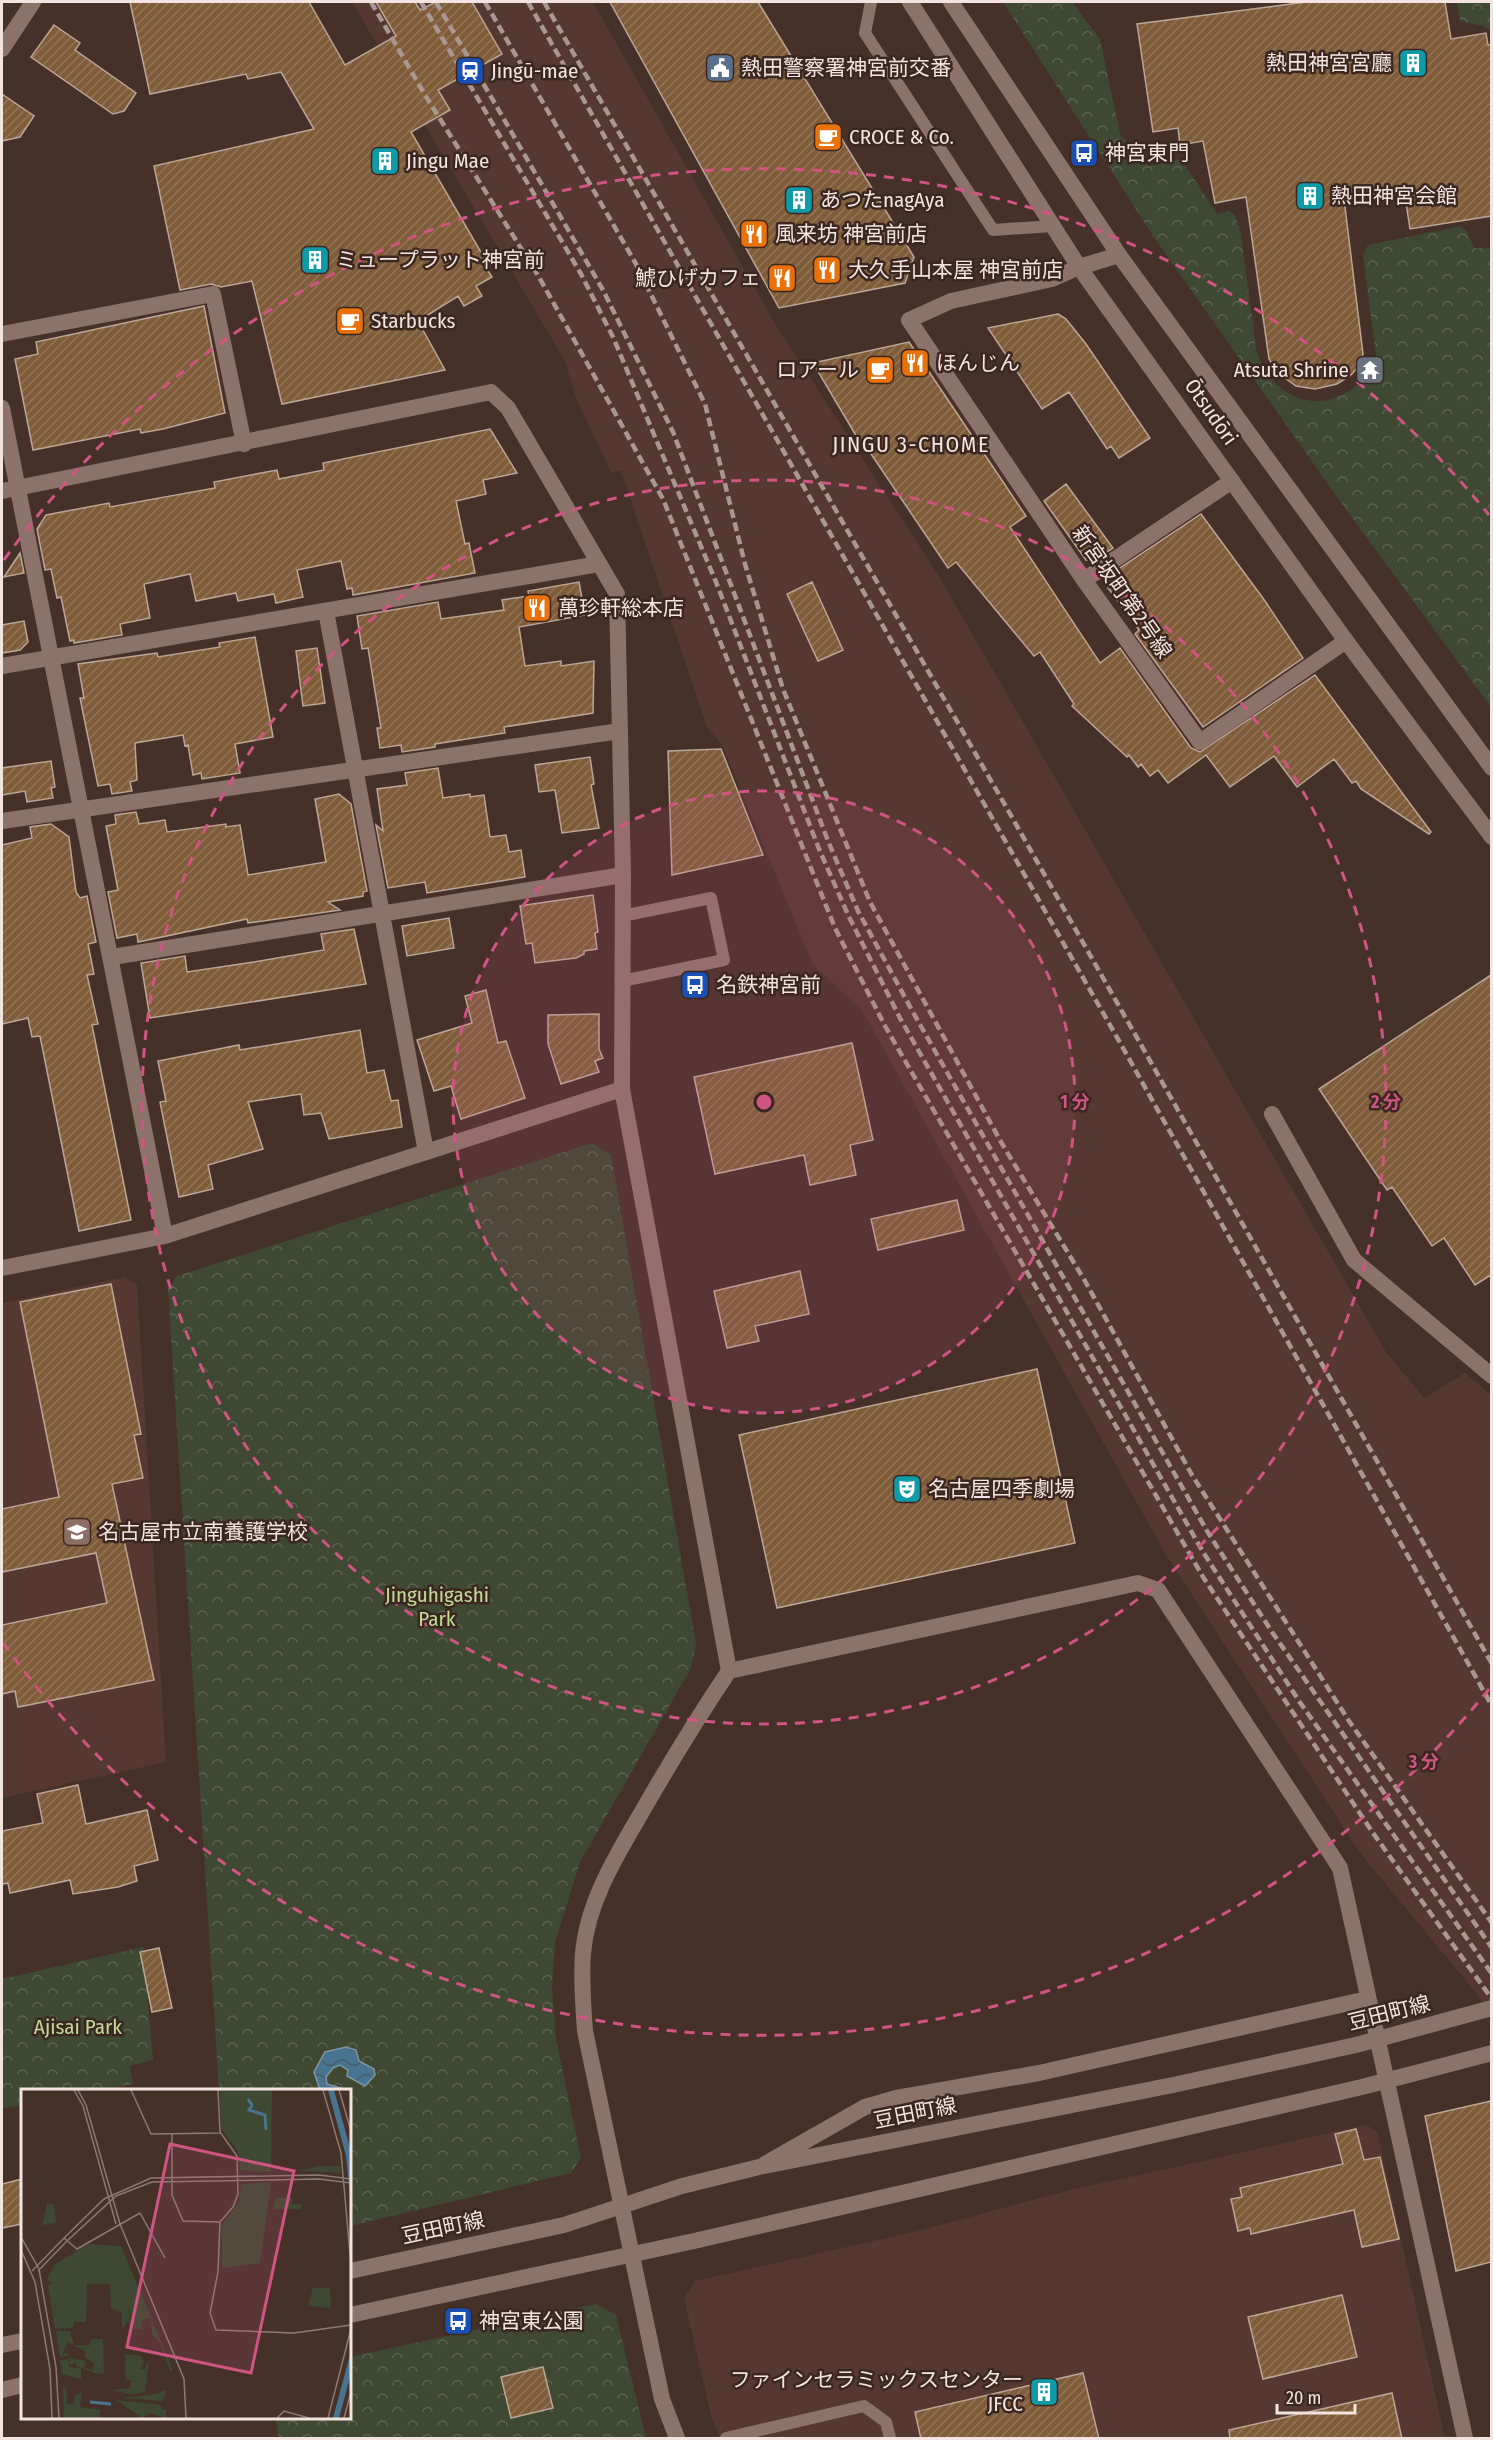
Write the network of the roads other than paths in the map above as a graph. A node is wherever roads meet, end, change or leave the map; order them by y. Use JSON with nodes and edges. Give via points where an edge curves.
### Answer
{"nodes":[{"id":1,"x":33,"y":2,"type":"edge"},
{"id":2,"x":871,"y":2,"type":"edge"},
{"id":3,"x":910,"y":2,"type":"edge"},
{"id":4,"x":951,"y":2,"type":"edge"},
{"id":5,"x":2,"y":49,"type":"edge"},
{"id":6,"x":1053,"y":226,"type":"junction"},
{"id":7,"x":1119,"y":255,"type":"junction"},
{"id":8,"x":1079,"y":267,"type":"junction"},
{"id":9,"x":2,"y":334,"type":"edge"},
{"id":10,"x":2,"y":408,"type":"edge"},
{"id":11,"x":244,"y":444,"type":"junction"},
{"id":12,"x":1232,"y":481,"type":"junction"},
{"id":13,"x":18,"y":488,"type":"junction"},
{"id":14,"x":2,"y":491,"type":"edge"},
{"id":15,"x":599,"y":564,"type":"junction"},
{"id":16,"x":1084,"y":580,"type":"junction"},
{"id":17,"x":326,"y":611,"type":"junction"},
{"id":18,"x":1346,"y":641,"type":"junction"},
{"id":19,"x":51,"y":658,"type":"junction"},
{"id":20,"x":2,"y":666,"type":"edge"},
{"id":21,"x":620,"y":731,"type":"junction"},
{"id":22,"x":1491,"y":768,"type":"edge"},
{"id":23,"x":355,"y":770,"type":"junction"},
{"id":24,"x":82,"y":810,"type":"junction"},
{"id":25,"x":2,"y":821,"type":"edge"},
{"id":26,"x":1491,"y":837,"type":"edge"},
{"id":27,"x":623,"y":875,"type":"junction"},
{"id":28,"x":382,"y":913,"type":"junction"},
{"id":29,"x":622,"y":916,"type":"junction"},
{"id":30,"x":112,"y":957,"type":"junction"},
{"id":31,"x":622,"y":981,"type":"junction"},
{"id":32,"x":622,"y":1089,"type":"junction"},
{"id":33,"x":1272,"y":1114,"type":"dead end"},
{"id":34,"x":426,"y":1152,"type":"junction"},
{"id":35,"x":165,"y":1236,"type":"junction"},
{"id":36,"x":2,"y":1268,"type":"edge"},
{"id":37,"x":1491,"y":1376,"type":"edge"},
{"id":38,"x":729,"y":1671,"type":"junction"},
{"id":39,"x":1366,"y":1999,"type":"junction"},
{"id":40,"x":1491,"y":2008,"type":"edge"},
{"id":41,"x":1491,"y":2053,"type":"edge"},
{"id":42,"x":759,"y":2168,"type":"junction"},
{"id":43,"x":623,"y":2206,"type":"junction"},
{"id":44,"x":633,"y":2254,"type":"junction"},
{"id":45,"x":351,"y":2271,"type":"edge"},
{"id":46,"x":351,"y":2315,"type":"edge"},
{"id":47,"x":21,"y":2341,"type":"edge"},
{"id":48,"x":2,"y":2345,"type":"edge"},
{"id":49,"x":21,"y":2385,"type":"edge"},
{"id":50,"x":2,"y":2390,"type":"edge"},
{"id":51,"x":677,"y":2439,"type":"edge"},
{"id":52,"x":726,"y":2439,"type":"edge"},
{"id":53,"x":890,"y":2439,"type":"edge"},
{"id":54,"x":1465,"y":2439,"type":"edge"}],
"edges":[{"from":1,"to":5,"type":"street"},
{"from":2,"to":6,"type":"lane","via":[[865,33],[993,230]]},
{"from":3,"to":6,"type":"street","name":"Ōtsudōri"},
{"from":4,"to":7,"type":"street","name":"Ōtsudōri"},
{"from":6,"to":8,"type":"street","name":"Ōtsudōri"},
{"from":7,"to":8,"type":"street"},
{"from":7,"to":22,"type":"street","name":"Ōtsudōri"},
{"from":8,"to":12,"type":"street","name":"Ōtsudōri"},
{"from":8,"to":16,"type":"street","name":"新宮坂町第2号線","via":[[1052,279],[951,301],[909,320]]},
{"from":9,"to":11,"type":"street","via":[[213,294]]},
{"from":10,"to":13,"type":"street"},
{"from":11,"to":13,"type":"street"},
{"from":11,"to":15,"type":"street","via":[[491,392],[508,408]]},
{"from":12,"to":16,"type":"street"},
{"from":12,"to":18,"type":"street","name":"Ōtsudōri"},
{"from":13,"to":14,"type":"street"},
{"from":13,"to":19,"type":"street"},
{"from":15,"to":17,"type":"street"},
{"from":15,"to":21,"type":"street","via":[[617,594]]},
{"from":16,"to":18,"type":"street","name":"新宮坂町第2号線","via":[[1200,742]]},
{"from":17,"to":19,"type":"street"},
{"from":17,"to":23,"type":"street"},
{"from":18,"to":26,"type":"street","name":"Ōtsudōri"},
{"from":19,"to":20,"type":"street"},
{"from":19,"to":24,"type":"street"},
{"from":21,"to":23,"type":"street"},
{"from":21,"to":27,"type":"street"},
{"from":23,"to":24,"type":"street"},
{"from":23,"to":28,"type":"street"},
{"from":24,"to":25,"type":"street"},
{"from":24,"to":30,"type":"street"},
{"from":27,"to":28,"type":"street"},
{"from":27,"to":29,"type":"street"},
{"from":28,"to":30,"type":"street"},
{"from":28,"to":34,"type":"street"},
{"from":29,"to":31,"type":"street"},
{"from":29,"to":31,"type":"lane","via":[[711,898],[724,960]]},
{"from":30,"to":35,"type":"street"},
{"from":31,"to":32,"type":"street"},
{"from":32,"to":34,"type":"street"},
{"from":32,"to":38,"type":"street"},
{"from":33,"to":37,"type":"street","via":[[1354,1260]]},
{"from":34,"to":35,"type":"street"},
{"from":35,"to":36,"type":"street"},
{"from":38,"to":39,"type":"street","via":[[1138,1583],[1158,1590],[1340,1868]]},
{"from":38,"to":43,"type":"street","via":[[693,1724],[608,1871],[592,1912],[583,1952],[585,2031]]},
{"from":39,"to":42,"type":"street","via":[[1039,2073],[896,2098],[865,2107]]},
{"from":39,"to":54,"type":"street"},
{"from":40,"to":42,"type":"street","name":"豆田町線","via":[[1356,2045]]},
{"from":41,"to":44,"type":"street","via":[[1362,2087]]},
{"from":42,"to":43,"type":"street","name":"豆田町線"},
{"from":43,"to":44,"type":"street"},
{"from":43,"to":45,"type":"street","name":"豆田町線","via":[[564,2225]]},
{"from":44,"to":46,"type":"street"},
{"from":44,"to":51,"type":"street","via":[[662,2399]]},
{"from":47,"to":48,"type":"street"},
{"from":49,"to":50,"type":"street"},
{"from":52,"to":53,"type":"lane","via":[[864,2406],[886,2422]]}]}
